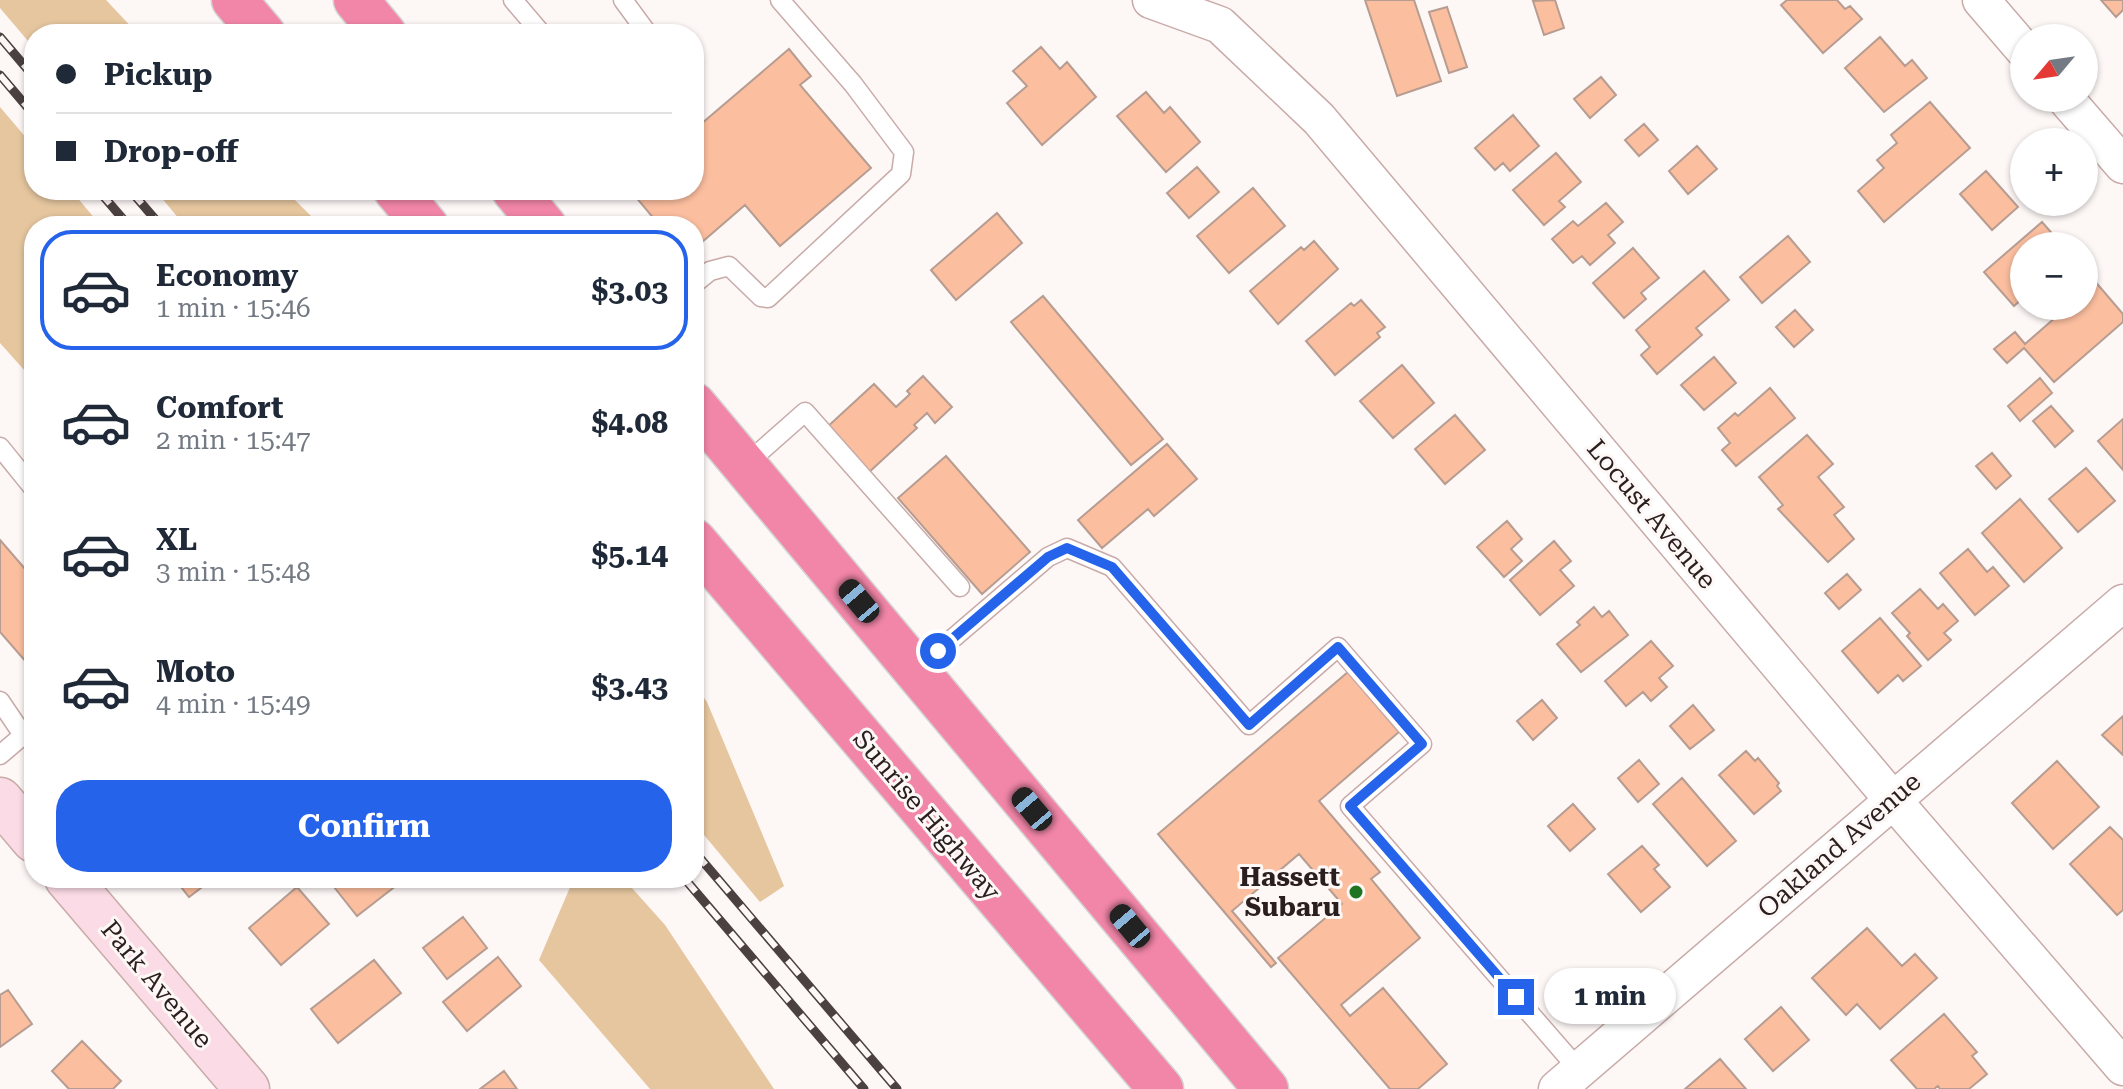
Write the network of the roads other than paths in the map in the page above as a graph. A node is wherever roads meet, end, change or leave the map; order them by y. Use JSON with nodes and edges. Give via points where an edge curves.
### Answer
{"nodes":[{"id":1,"x":234,"y":0,"type":"edge"},
{"id":2,"x":356,"y":0,"type":"edge"},
{"id":3,"x":513,"y":0,"type":"edge"},
{"id":4,"x":623,"y":0,"type":"edge"},
{"id":5,"x":780,"y":0,"type":"edge"},
{"id":6,"x":1151,"y":0,"type":"edge"},
{"id":7,"x":1981,"y":0,"type":"edge"},
{"id":8,"x":254,"y":24,"type":"edge"},
{"id":9,"x":376,"y":24,"type":"edge"},
{"id":10,"x":533,"y":24,"type":"edge"},
{"id":11,"x":641,"y":24,"type":"edge"},
{"id":12,"x":2010,"y":34,"type":"edge"},
{"id":13,"x":2077,"y":112,"type":"edge"},
{"id":14,"x":2123,"y":165,"type":"edge"},
{"id":15,"x":404,"y":200,"type":"edge"},
{"id":16,"x":418,"y":216,"type":"edge"},
{"id":17,"x":704,"y":276,"type":"edge"},
{"id":18,"x":704,"y":417,"type":"edge"},
{"id":19,"x":0,"y":447,"type":"edge"},
{"id":20,"x":745,"y":465,"type":"junction"},
{"id":21,"x":24,"y":477,"type":"edge"},
{"id":22,"x":704,"y":553,"type":"edge"},
{"id":23,"x":960,"y":587,"type":"dead end"},
{"id":24,"x":2123,"y":603,"type":"edge"},
{"id":25,"x":916,"y":670,"type":"junction"},
{"id":26,"x":0,"y":701,"type":"edge"},
{"id":27,"x":24,"y":725,"type":"edge"},
{"id":28,"x":24,"y":734,"type":"edge"},
{"id":29,"x":0,"y":755,"type":"edge"},
{"id":30,"x":1892,"y":799,"type":"junction"},
{"id":31,"x":0,"y":800,"type":"edge"},
{"id":32,"x":24,"y":828,"type":"edge"},
{"id":33,"x":76,"y":888,"type":"edge"},
{"id":34,"x":2123,"y":1067,"type":"edge"},
{"id":35,"x":1568,"y":1080,"type":"edge"},
{"id":36,"x":247,"y":1089,"type":"edge"},
{"id":37,"x":1161,"y":1089,"type":"edge"},
{"id":38,"x":1266,"y":1089,"type":"edge"}],
"edges":[{"from":1,"to":8,"type":"highway"},
{"from":2,"to":9,"type":"highway"},
{"from":3,"to":10,"type":"lane"},
{"from":4,"to":11,"type":"lane"},
{"from":5,"to":17,"type":"lane","via":[[904,152],[901,174],[768,298],[729,266]]},
{"from":6,"to":30,"type":"street","name":"Locust Avenue","via":[[1220,25],[1319,119]]},
{"from":7,"to":12,"type":"street"},
{"from":13,"to":14,"type":"street"},
{"from":15,"to":16,"type":"highway"},
{"from":18,"to":20,"type":"highway"},
{"from":19,"to":21,"type":"lane"},
{"from":20,"to":23,"type":"lane","via":[[805,412]]},
{"from":20,"to":25,"type":"highway"},
{"from":22,"to":37,"type":"highway","name":"Sunrise Highway"},
{"from":24,"to":30,"type":"street","name":"Oakland Avenue"},
{"from":25,"to":35,"type":"lane","via":[[1048,557],[1067,548],[1112,567],[1249,725],[1338,647],[1422,744],[1350,806]]},
{"from":25,"to":38,"type":"highway"},
{"from":26,"to":27,"type":"lane"},
{"from":28,"to":29,"type":"lane"},
{"from":30,"to":34,"type":"street","name":"Locust Avenue"},
{"from":30,"to":35,"type":"street","name":"Oakland Avenue"},
{"from":31,"to":32,"type":"street"},
{"from":33,"to":36,"type":"street","name":"Park Avenue"}]}
